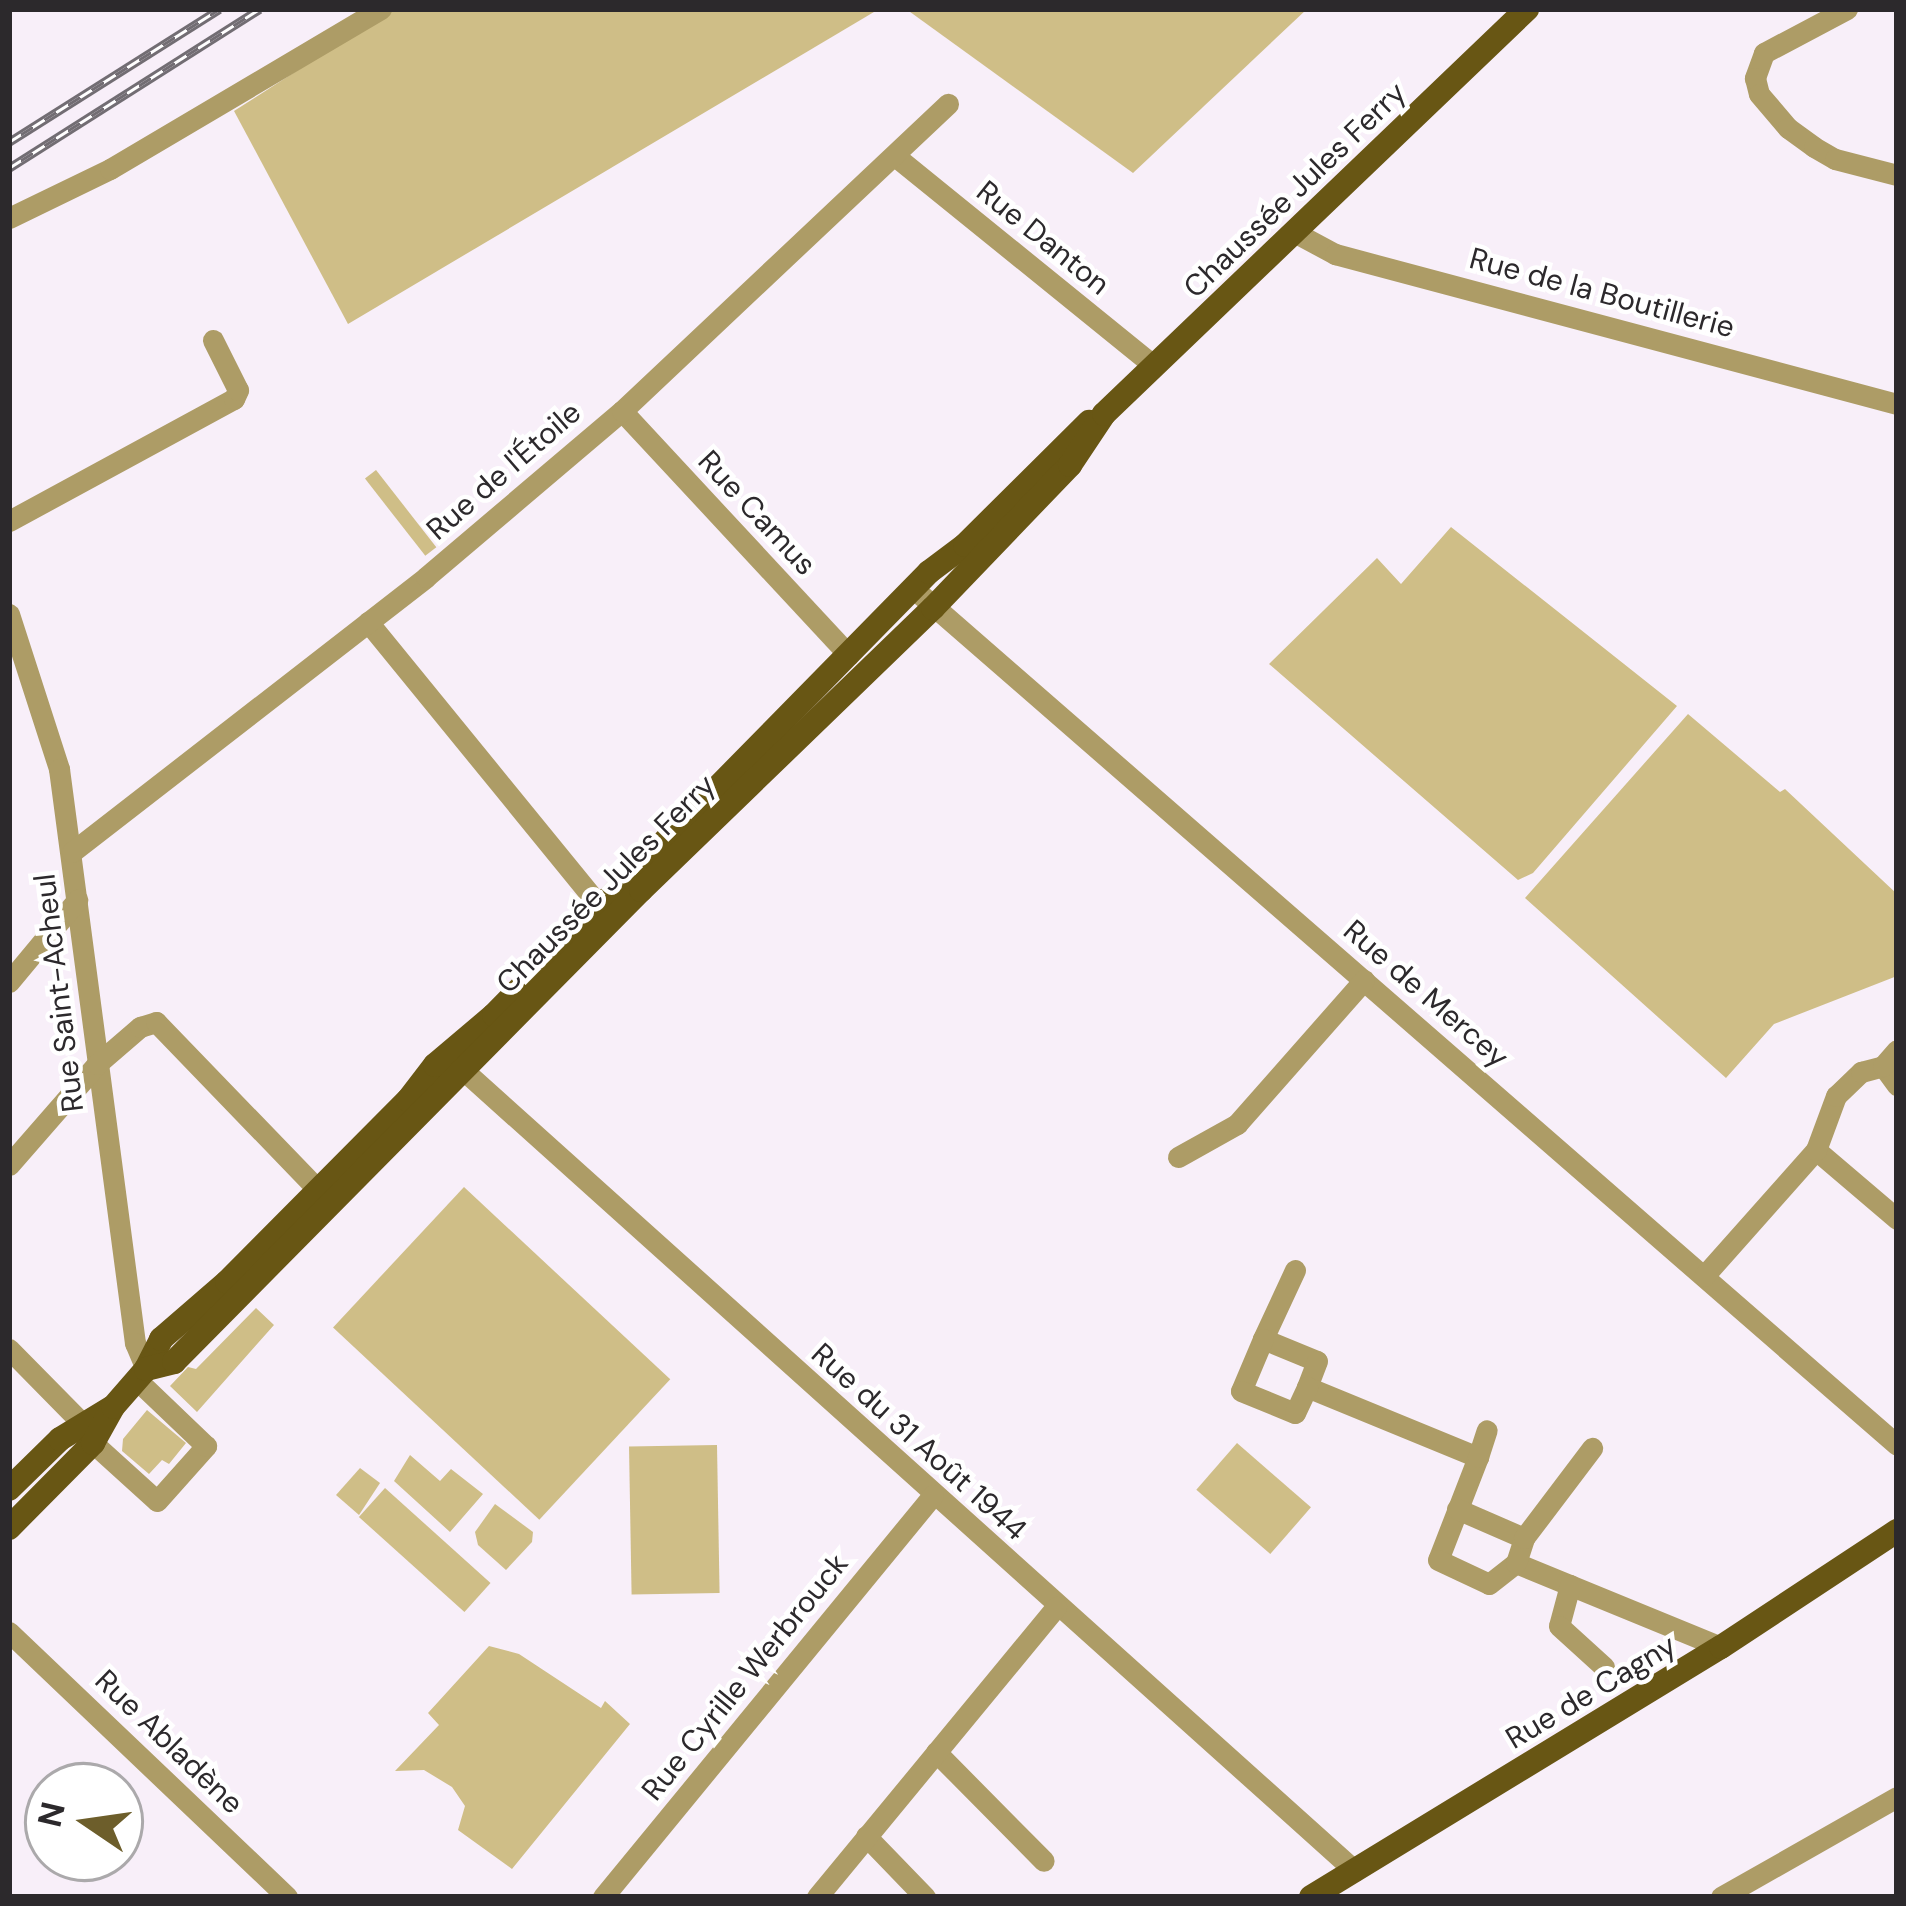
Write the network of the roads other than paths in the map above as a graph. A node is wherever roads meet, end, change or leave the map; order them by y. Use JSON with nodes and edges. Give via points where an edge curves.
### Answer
{"nodes":[{"id":1,"x":381,"y":9,"type":"edge"},
{"id":2,"x":1527,"y":9,"type":"edge"},
{"id":3,"x":1847,"y":9,"type":"edge"},
{"id":4,"x":948,"y":104,"type":"dead end"},
{"id":5,"x":895,"y":156,"type":"junction"},
{"id":6,"x":1897,"y":175,"type":"edge"},
{"id":7,"x":9,"y":218,"type":"edge"},
{"id":8,"x":1294,"y":232,"type":"junction"},
{"id":9,"x":212,"y":340,"type":"dead end"},
{"id":10,"x":1154,"y":366,"type":"junction"},
{"id":11,"x":1897,"y":404,"type":"edge"},
{"id":12,"x":622,"y":411,"type":"junction"},
{"id":13,"x":1104,"y":415,"type":"junction"},
{"id":14,"x":9,"y":521,"type":"edge"},
{"id":15,"x":914,"y":589,"type":"junction"},
{"id":16,"x":933,"y":608,"type":"junction"},
{"id":17,"x":9,"y":614,"type":"edge"},
{"id":18,"x":368,"y":622,"type":"junction"},
{"id":19,"x":849,"y":656,"type":"junction"},
{"id":20,"x":17,"y":680,"type":"edge"},
{"id":21,"x":72,"y":852,"type":"junction"},
{"id":22,"x":77,"y":900,"type":"junction"},
{"id":23,"x":598,"y":904,"type":"junction"},
{"id":24,"x":1364,"y":980,"type":"junction"},
{"id":25,"x":9,"y":982,"type":"edge"},
{"id":26,"x":1890,"y":1058,"type":"edge"},
{"id":27,"x":454,"y":1062,"type":"junction"},
{"id":28,"x":97,"y":1064,"type":"junction"},
{"id":29,"x":1897,"y":1085,"type":"edge"},
{"id":30,"x":1816,"y":1150,"type":"junction"},
{"id":31,"x":1178,"y":1157,"type":"dead end"},
{"id":32,"x":9,"y":1165,"type":"edge"},
{"id":33,"x":318,"y":1190,"type":"junction"},
{"id":34,"x":1897,"y":1220,"type":"edge"},
{"id":35,"x":1295,"y":1270,"type":"dead end"},
{"id":36,"x":1704,"y":1276,"type":"junction"},
{"id":37,"x":1263,"y":1339,"type":"junction"},
{"id":38,"x":9,"y":1349,"type":"edge"},
{"id":39,"x":141,"y":1374,"type":"junction"},
{"id":40,"x":1307,"y":1388,"type":"junction"},
{"id":41,"x":1487,"y":1430,"type":"dead end"},
{"id":42,"x":88,"y":1433,"type":"junction"},
{"id":43,"x":1897,"y":1445,"type":"edge"},
{"id":44,"x":1592,"y":1448,"type":"dead end"},
{"id":45,"x":1478,"y":1456,"type":"junction"},
{"id":46,"x":9,"y":1489,"type":"edge"},
{"id":47,"x":933,"y":1496,"type":"junction"},
{"id":48,"x":1457,"y":1509,"type":"junction"},
{"id":49,"x":9,"y":1528,"type":"edge"},
{"id":50,"x":1897,"y":1531,"type":"edge"},
{"id":51,"x":1524,"y":1538,"type":"junction"},
{"id":52,"x":1516,"y":1563,"type":"junction"},
{"id":53,"x":1570,"y":1585,"type":"junction"},
{"id":54,"x":1056,"y":1607,"type":"junction"},
{"id":55,"x":9,"y":1632,"type":"edge"},
{"id":56,"x":1721,"y":1647,"type":"junction"},
{"id":57,"x":1604,"y":1666,"type":"dead end"},
{"id":58,"x":936,"y":1751,"type":"junction"},
{"id":59,"x":1897,"y":1797,"type":"edge"},
{"id":60,"x":866,"y":1836,"type":"junction"},
{"id":61,"x":1044,"y":1861,"type":"dead end"},
{"id":62,"x":1355,"y":1871,"type":"junction"},
{"id":63,"x":287,"y":1897,"type":"edge"},
{"id":64,"x":603,"y":1897,"type":"edge"},
{"id":65,"x":817,"y":1897,"type":"edge"},
{"id":66,"x":926,"y":1897,"type":"edge"},
{"id":67,"x":1311,"y":1897,"type":"edge"},
{"id":68,"x":1721,"y":1897,"type":"edge"}],
"edges":[{"from":1,"to":7,"type":"street","via":[[110,169]]},
{"from":2,"to":8,"type":"main road","name":"Chaussée Jules Ferry"},
{"from":3,"to":6,"type":"street","via":[[1772,45],[1755,77],[1759,94],[1814,147]]},
{"from":4,"to":5,"type":"street","name":"Rue de l'Étoile"},
{"from":5,"to":10,"type":"street","name":"Rue Danton"},
{"from":5,"to":12,"type":"street","name":"Rue de l'Étoile"},
{"from":8,"to":10,"type":"main road","name":"Chaussée Jules Ferry"},
{"from":8,"to":11,"type":"street","name":"Rue de la Boutillerie","via":[[1335,254]]},
{"from":9,"to":14,"type":"street","via":[[238,390],[234,400]]},
{"from":10,"to":13,"type":"main road","name":"Chaussée Jules Ferry"},
{"from":12,"to":18,"type":"street","name":"Rue de l'Étoile"},
{"from":12,"to":19,"type":"street","name":"Rue Camus"},
{"from":13,"to":15,"type":"main road","name":"Chaussée Jules Ferry","via":[[1084,424]]},
{"from":13,"to":16,"type":"main road","name":"Chaussée Jules Ferry","via":[[1070,465]]},
{"from":15,"to":16,"type":"street","name":"Rue de Mercey"},
{"from":15,"to":19,"type":"main road","name":"Chaussée Jules Ferry"},
{"from":16,"to":24,"type":"street","name":"Rue de Mercey"},
{"from":16,"to":27,"type":"main road","name":"Chaussée Jules Ferry"},
{"from":17,"to":20,"type":"street","name":"Rue Saint-Acheul"},
{"from":18,"to":21,"type":"street","name":"Rue de l'Étoile"},
{"from":18,"to":23,"type":"street"},
{"from":19,"to":23,"type":"main road","name":"Chaussée Jules Ferry"},
{"from":20,"to":21,"type":"street","name":"Rue Saint-Acheul","via":[[59,769]]},
{"from":21,"to":22,"type":"street","name":"Rue Saint-Acheul"},
{"from":22,"to":25,"type":"street"},
{"from":22,"to":28,"type":"street","name":"Rue Saint-Acheul"},
{"from":23,"to":27,"type":"main road","name":"Chaussée Jules Ferry"},
{"from":24,"to":31,"type":"street","via":[[1237,1124]]},
{"from":24,"to":36,"type":"street","name":"Rue de Mercey"},
{"from":26,"to":29,"type":"street"},
{"from":26,"to":30,"type":"street","via":[[1836,1096]]},
{"from":27,"to":33,"type":"main road"},
{"from":27,"to":39,"type":"main road","name":"Chaussée Jules Ferry","via":[[174,1362]]},
{"from":27,"to":47,"type":"street","name":"Rue du 31 Août 1944"},
{"from":28,"to":32,"type":"street"},
{"from":28,"to":33,"type":"street","via":[[156,1022]]},
{"from":28,"to":39,"type":"street","name":"Rue Saint-Acheul"},
{"from":30,"to":34,"type":"street"},
{"from":30,"to":36,"type":"street"},
{"from":33,"to":39,"type":"main road","via":[[161,1339]]},
{"from":35,"to":37,"type":"street"},
{"from":36,"to":43,"type":"street","name":"Rue de Mercey"},
{"from":37,"to":40,"type":"street","via":[[1317,1361]]},
{"from":37,"to":40,"type":"street","via":[[1241,1391],[1295,1413]]},
{"from":38,"to":42,"type":"street"},
{"from":39,"to":42,"type":"main road","name":"Chaussée Jules Ferry"},
{"from":39,"to":42,"type":"street","via":[[206,1446],[163,1507]]},
{"from":40,"to":45,"type":"street"},
{"from":41,"to":45,"type":"street"},
{"from":42,"to":46,"type":"main road","name":"Chaussée Jules Ferry"},
{"from":42,"to":49,"type":"main road","name":"Chaussée Jules Ferry"},
{"from":44,"to":51,"type":"street"},
{"from":45,"to":48,"type":"street"},
{"from":47,"to":54,"type":"street","name":"Rue du 31 Août 1944"},
{"from":47,"to":64,"type":"street","name":"Rue Cyrille Werbrouck"},
{"from":48,"to":51,"type":"street"},
{"from":48,"to":52,"type":"street","via":[[1438,1560],[1490,1584]]},
{"from":50,"to":56,"type":"main road","name":"Rue de Cagny"},
{"from":51,"to":52,"type":"street"},
{"from":52,"to":53,"type":"street"},
{"from":53,"to":56,"type":"street"},
{"from":53,"to":57,"type":"street","via":[[1559,1627]]},
{"from":54,"to":58,"type":"street"},
{"from":54,"to":62,"type":"street","name":"Rue du 31 Août 1944"},
{"from":55,"to":63,"type":"street","name":"Rue Abladène"},
{"from":56,"to":62,"type":"main road","name":"Rue de Cagny"},
{"from":58,"to":60,"type":"street"},
{"from":58,"to":61,"type":"street"},
{"from":59,"to":68,"type":"street"},
{"from":60,"to":65,"type":"street"},
{"from":60,"to":66,"type":"street"},
{"from":62,"to":67,"type":"main road","name":"Rue de Cagny"}]}
